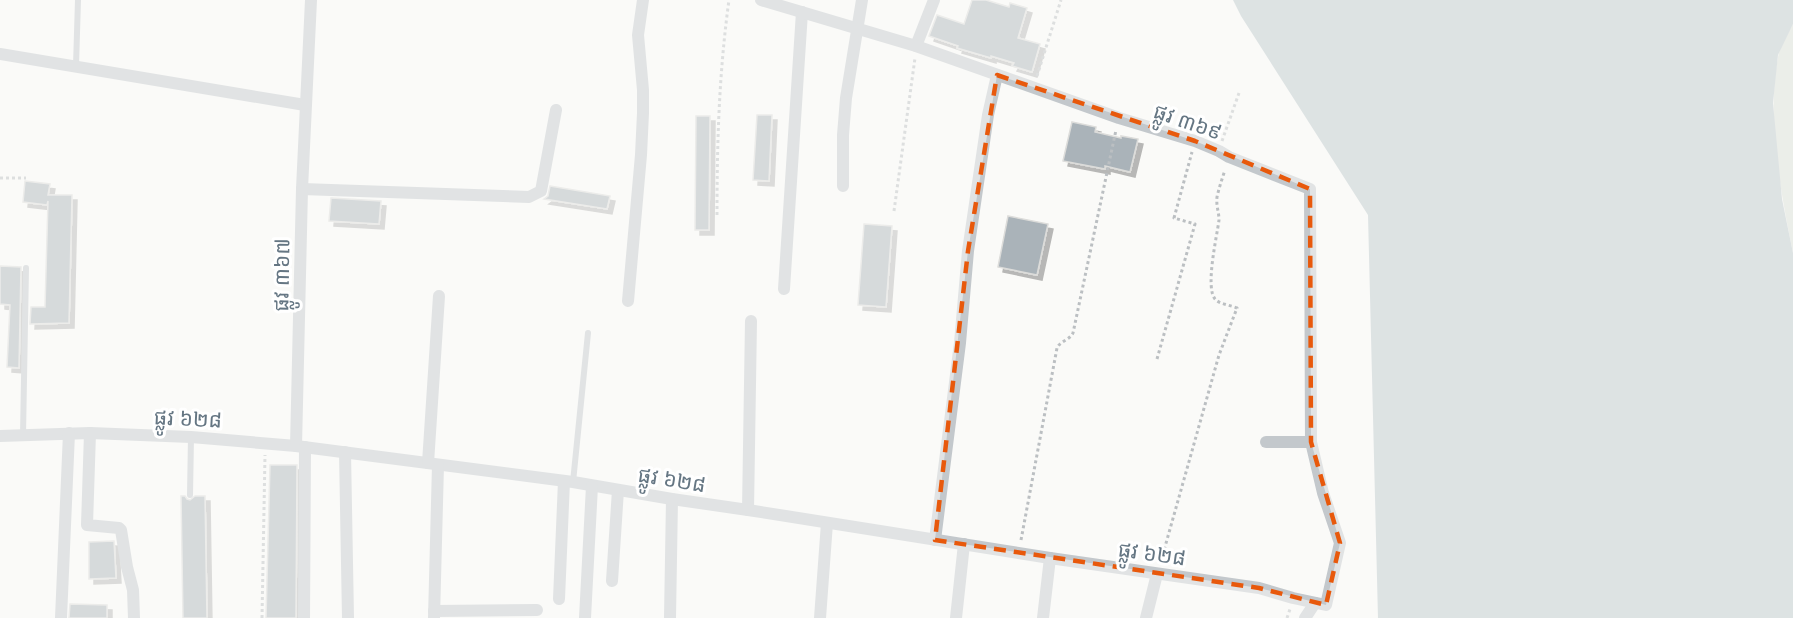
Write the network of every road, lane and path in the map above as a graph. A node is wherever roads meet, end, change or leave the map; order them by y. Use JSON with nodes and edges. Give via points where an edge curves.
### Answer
{"nodes":[{"id":1,"x":78,"y":0,"type":"edge"},
{"id":2,"x":311,"y":0,"type":"edge"},
{"id":3,"x":643,"y":0,"type":"edge"},
{"id":4,"x":729,"y":0,"type":"edge"},
{"id":5,"x":761,"y":0,"type":"edge"},
{"id":6,"x":862,"y":0,"type":"edge"},
{"id":7,"x":934,"y":0,"type":"edge"},
{"id":8,"x":1061,"y":0,"type":"edge"},
{"id":9,"x":802,"y":12,"type":"junction"},
{"id":10,"x":859,"y":27,"type":"junction"},
{"id":11,"x":916,"y":46,"type":"junction"},
{"id":12,"x":0,"y":54,"type":"edge"},
{"id":13,"x":76,"y":67,"type":"junction"},
{"id":14,"x":996,"y":75,"type":"junction"},
{"id":15,"x":1033,"y":89,"type":"junction"},
{"id":16,"x":1239,"y":93,"type":"dead end"},
{"id":17,"x":305,"y":105,"type":"junction"},
{"id":18,"x":556,"y":110,"type":"dead end"},
{"id":19,"x":1119,"y":118,"type":"junction"},
{"id":20,"x":1195,"y":141,"type":"junction"},
{"id":21,"x":1224,"y":154,"type":"junction"},
{"id":22,"x":0,"y":177,"type":"edge"},
{"id":23,"x":26,"y":178,"type":"dead end"},
{"id":24,"x":843,"y":186,"type":"dead end"},
{"id":25,"x":302,"y":189,"type":"junction"},
{"id":26,"x":894,"y":211,"type":"dead end"},
{"id":27,"x":717,"y":215,"type":"dead end"},
{"id":28,"x":26,"y":268,"type":"dead end"},
{"id":29,"x":784,"y":289,"type":"dead end"},
{"id":30,"x":439,"y":296,"type":"dead end"},
{"id":31,"x":628,"y":301,"type":"dead end"},
{"id":32,"x":751,"y":321,"type":"dead end"},
{"id":33,"x":588,"y":333,"type":"dead end"},
{"id":34,"x":1157,"y":359,"type":"dead end"},
{"id":35,"x":69,"y":433,"type":"junction"},
{"id":36,"x":90,"y":433,"type":"junction"},
{"id":37,"x":23,"y":435,"type":"junction"},
{"id":38,"x":0,"y":436,"type":"edge"},
{"id":39,"x":191,"y":437,"type":"junction"},
{"id":40,"x":265,"y":442,"type":"junction"},
{"id":41,"x":1266,"y":442,"type":"dead end"},
{"id":42,"x":1311,"y":442,"type":"junction"},
{"id":43,"x":301,"y":446,"type":"junction"},
{"id":44,"x":345,"y":452,"type":"junction"},
{"id":45,"x":433,"y":464,"type":"junction"},
{"id":46,"x":569,"y":482,"type":"junction"},
{"id":47,"x":591,"y":486,"type":"junction"},
{"id":48,"x":618,"y":490,"type":"junction"},
{"id":49,"x":190,"y":495,"type":"dead end"},
{"id":50,"x":672,"y":500,"type":"junction"},
{"id":51,"x":747,"y":510,"type":"junction"},
{"id":52,"x":827,"y":523,"type":"junction"},
{"id":53,"x":935,"y":540,"type":"junction"},
{"id":54,"x":964,"y":544,"type":"junction"},
{"id":55,"x":1019,"y":554,"type":"junction"},
{"id":56,"x":1050,"y":558,"type":"junction"},
{"id":57,"x":1156,"y":574,"type":"junction"},
{"id":58,"x":612,"y":581,"type":"dead end"},
{"id":59,"x":559,"y":599,"type":"dead end"},
{"id":60,"x":1315,"y":603,"type":"junction"},
{"id":61,"x":537,"y":610,"type":"dead end"},
{"id":62,"x":434,"y":615,"type":"edge"},
{"id":63,"x":61,"y":618,"type":"edge"},
{"id":64,"x":134,"y":618,"type":"edge"},
{"id":65,"x":262,"y":618,"type":"edge"},
{"id":66,"x":304,"y":618,"type":"edge"},
{"id":67,"x":348,"y":618,"type":"edge"},
{"id":68,"x":585,"y":618,"type":"edge"},
{"id":69,"x":670,"y":618,"type":"edge"},
{"id":70,"x":820,"y":618,"type":"edge"},
{"id":71,"x":956,"y":618,"type":"edge"},
{"id":72,"x":1043,"y":618,"type":"edge"},
{"id":73,"x":1146,"y":618,"type":"edge"},
{"id":74,"x":1305,"y":618,"type":"edge"}],
"edges":[{"from":1,"to":13,"type":"lane"},
{"from":2,"to":17,"type":"street","name":"ផ្លូវ ៣៦៧"},
{"from":3,"to":31,"type":"street","via":[[638,35],[643,113]]},
{"from":4,"to":27,"type":"path","via":[[717,150]]},
{"from":5,"to":9,"type":"street","name":"ផ្លូវ ៣៦៩"},
{"from":6,"to":10,"type":"street"},
{"from":7,"to":11,"type":"street"},
{"from":8,"to":15,"type":"path"},
{"from":9,"to":10,"type":"street","name":"ផ្លូវ ៣៦៩"},
{"from":9,"to":29,"type":"street"},
{"from":10,"to":11,"type":"street","name":"ផ្លូវ ៣៦៩"},
{"from":10,"to":24,"type":"street","via":[[846,98]]},
{"from":11,"to":14,"type":"street","name":"ផ្លូវ ៣៦៩"},
{"from":11,"to":26,"type":"path"},
{"from":12,"to":13,"type":"street"},
{"from":13,"to":17,"type":"street"},
{"from":14,"to":15,"type":"street","name":"ផ្លូវ ៣៦៩"},
{"from":14,"to":53,"type":"street","via":[[968,251]]},
{"from":15,"to":19,"type":"street","name":"ផ្លូវ ៣៦៩"},
{"from":16,"to":21,"type":"path"},
{"from":17,"to":25,"type":"street","name":"ផ្លូវ ៣៦៧"},
{"from":18,"to":25,"type":"street","via":[[541,191],[529,197]]},
{"from":19,"to":20,"type":"street","name":"ផ្លូវ ៣៦៩"},
{"from":19,"to":55,"type":"path","via":[[1073,333],[1057,348]]},
{"from":20,"to":21,"type":"street","name":"ផ្លូវ ៣៦៩"},
{"from":20,"to":34,"type":"path","via":[[1174,218],[1195,224]]},
{"from":21,"to":42,"type":"street","name":"ផ្លូវ ៣៦៩","via":[[1310,189]]},
{"from":21,"to":57,"type":"path","via":[[1216,207],[1219,218],[1212,286],[1217,301],[1236,308]]},
{"from":22,"to":23,"type":"path"},
{"from":25,"to":43,"type":"street","name":"ផ្លូវ ៣៦៧"},
{"from":28,"to":37,"type":"lane"},
{"from":30,"to":45,"type":"street"},
{"from":32,"to":51,"type":"street"},
{"from":33,"to":46,"type":"lane"},
{"from":35,"to":36,"type":"street","name":"ផ្លូវ ៦២៨"},
{"from":35,"to":37,"type":"street","name":"ផ្លូវ ៦២៨"},
{"from":35,"to":63,"type":"street"},
{"from":36,"to":39,"type":"street","name":"ផ្លូវ ៦២៨"},
{"from":36,"to":64,"type":"street","via":[[87,525],[122,530]]},
{"from":37,"to":38,"type":"street","name":"ផ្លូវ ៦២៨"},
{"from":39,"to":40,"type":"street","name":"ផ្លូវ ៦២៨"},
{"from":39,"to":49,"type":"lane"},
{"from":40,"to":43,"type":"street","name":"ផ្លូវ ៦២៨"},
{"from":40,"to":65,"type":"path"},
{"from":41,"to":42,"type":"street"},
{"from":42,"to":60,"type":"street","name":"ផ្លូវ ៣៦៩","via":[[1340,543],[1326,606]]},
{"from":43,"to":44,"type":"street","name":"ផ្លូវ ៦២៨"},
{"from":43,"to":66,"type":"street","name":"ផ្លូវ ៣៦៧"},
{"from":44,"to":45,"type":"street","name":"ផ្លូវ ៦២៨"},
{"from":44,"to":67,"type":"street"},
{"from":45,"to":46,"type":"street","name":"ផ្លូវ ៦២៨"},
{"from":45,"to":62,"type":"street"},
{"from":46,"to":47,"type":"street","name":"ផ្លូវ ៦២៨"},
{"from":46,"to":59,"type":"street"},
{"from":47,"to":48,"type":"street","name":"ផ្លូវ ៦២៨"},
{"from":47,"to":68,"type":"street"},
{"from":48,"to":50,"type":"street","name":"ផ្លូវ ៦២៨"},
{"from":48,"to":58,"type":"street"},
{"from":50,"to":51,"type":"street","name":"ផ្លូវ ៦២៨"},
{"from":50,"to":69,"type":"street"},
{"from":51,"to":52,"type":"street","name":"ផ្លូវ ៦២៨"},
{"from":52,"to":53,"type":"street","name":"ផ្លូវ ៦២៨"},
{"from":52,"to":70,"type":"street"},
{"from":53,"to":54,"type":"street","name":"ផ្លូវ ៦២៨"},
{"from":54,"to":55,"type":"street","name":"ផ្លូវ ៦២៨"},
{"from":54,"to":71,"type":"street"},
{"from":55,"to":56,"type":"street","name":"ផ្លូវ ៦២៨"},
{"from":56,"to":57,"type":"street","name":"ផ្លូវ ៦២៨"},
{"from":56,"to":72,"type":"street"},
{"from":57,"to":60,"type":"street","name":"ផ្លូវ ៦២៨","via":[[1259,588]]},
{"from":57,"to":73,"type":"street"},
{"from":60,"to":74,"type":"street"},
{"from":61,"to":62,"type":"street"}]}
